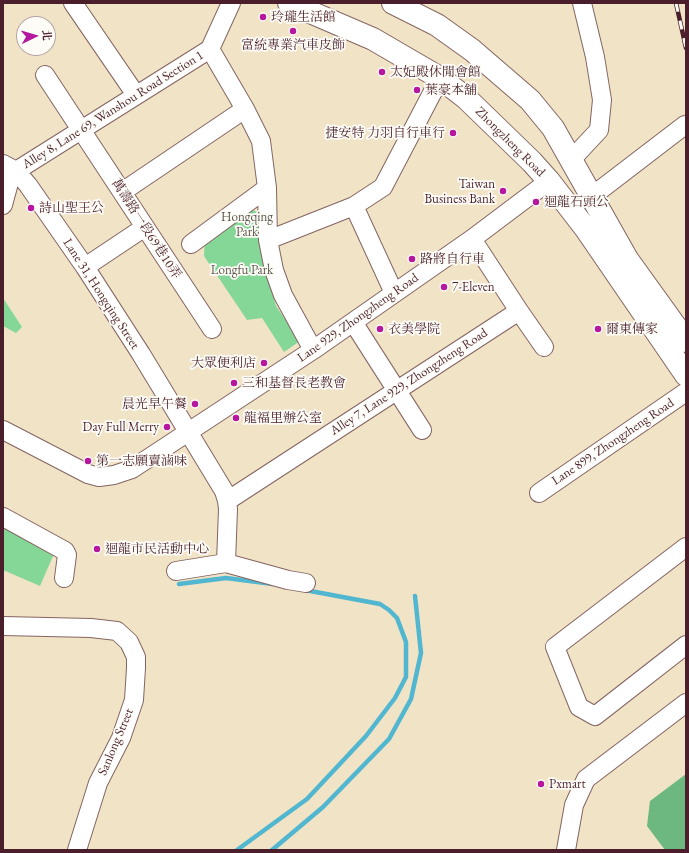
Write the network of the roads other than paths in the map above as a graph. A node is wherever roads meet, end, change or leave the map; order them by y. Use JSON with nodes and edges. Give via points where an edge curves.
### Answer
{"nodes":[{"id":1,"x":73,"y":3,"type":"edge"},
{"id":2,"x":231,"y":3,"type":"edge"},
{"id":3,"x":289,"y":3,"type":"edge"},
{"id":4,"x":393,"y":3,"type":"edge"},
{"id":5,"x":582,"y":3,"type":"edge"},
{"id":6,"x":210,"y":49,"type":"junction"},
{"id":7,"x":45,"y":75,"type":"dead end"},
{"id":8,"x":440,"y":78,"type":"junction"},
{"id":9,"x":136,"y":95,"type":"junction"},
{"id":10,"x":245,"y":109,"type":"junction"},
{"id":11,"x":685,"y":125,"type":"edge"},
{"id":12,"x":81,"y":130,"type":"junction"},
{"id":13,"x":571,"y":160,"type":"junction"},
{"id":14,"x":9,"y":168,"type":"edge"},
{"id":15,"x":549,"y":181,"type":"junction"},
{"id":16,"x":267,"y":188,"type":"junction"},
{"id":17,"x":122,"y":192,"type":"junction"},
{"id":18,"x":591,"y":197,"type":"junction"},
{"id":19,"x":3,"y":205,"type":"edge"},
{"id":20,"x":354,"y":206,"type":"junction"},
{"id":21,"x":145,"y":227,"type":"junction"},
{"id":22,"x":472,"y":238,"type":"junction"},
{"id":23,"x":268,"y":240,"type":"junction"},
{"id":24,"x":191,"y":244,"type":"dead end"},
{"id":25,"x":84,"y":267,"type":"junction"},
{"id":26,"x":394,"y":293,"type":"junction"},
{"id":27,"x":519,"y":311,"type":"junction"},
{"id":28,"x":353,"y":322,"type":"junction"},
{"id":29,"x":212,"y":329,"type":"dead end"},
{"id":30,"x":686,"y":341,"type":"edge"},
{"id":31,"x":544,"y":347,"type":"dead end"},
{"id":32,"x":313,"y":350,"type":"junction"},
{"id":33,"x":686,"y":375,"type":"edge"},
{"id":34,"x":397,"y":390,"type":"junction"},
{"id":35,"x":686,"y":392,"type":"edge"},
{"id":36,"x":3,"y":430,"type":"edge"},
{"id":37,"x":422,"y":430,"type":"dead end"},
{"id":38,"x":188,"y":432,"type":"junction"},
{"id":39,"x":539,"y":493,"type":"dead end"},
{"id":40,"x":227,"y":501,"type":"junction"},
{"id":41,"x":3,"y":517,"type":"edge"},
{"id":42,"x":686,"y":547,"type":"edge"},
{"id":43,"x":226,"y":563,"type":"junction"},
{"id":44,"x":176,"y":571,"type":"dead end"},
{"id":45,"x":64,"y":578,"type":"dead end"},
{"id":46,"x":306,"y":583,"type":"dead end"},
{"id":47,"x":3,"y":626,"type":"edge"},
{"id":48,"x":686,"y":645,"type":"edge"},
{"id":49,"x":686,"y":703,"type":"edge"},
{"id":50,"x":76,"y":850,"type":"edge"},
{"id":51,"x":566,"y":850,"type":"edge"}],
"edges":[{"from":1,"to":9,"type":"street"},
{"from":2,"to":6,"type":"street"},
{"from":3,"to":8,"type":"main road","name":"Zhongzheng Road","via":[[373,39]]},
{"from":4,"to":13,"type":"main road","via":[[437,25],[472,50],[530,100],[553,128]]},
{"from":5,"to":13,"type":"street","via":[[602,100],[600,130]]},
{"from":6,"to":9,"type":"street","name":"Alley 8, Lane 69, Wanshou Road Section 1"},
{"from":6,"to":10,"type":"street"},
{"from":7,"to":12,"type":"street","name":"萬壽路一段69巷10弄"},
{"from":8,"to":15,"type":"main road","name":"Zhongzheng Road","via":[[486,116]]},
{"from":8,"to":20,"type":"street","via":[[383,187]]},
{"from":9,"to":12,"type":"street","name":"Alley 8, Lane 69, Wanshou Road Section 1"},
{"from":10,"to":16,"type":"street","via":[[262,141]]},
{"from":10,"to":17,"type":"street"},
{"from":11,"to":18,"type":"street"},
{"from":12,"to":14,"type":"street","name":"Alley 8, Lane 69, Wanshou Road Section 1"},
{"from":12,"to":17,"type":"street","name":"萬壽路一段69巷10弄"},
{"from":13,"to":15,"type":"main road"},
{"from":13,"to":18,"type":"main road"},
{"from":14,"to":19,"type":"street","via":[[10,179]]},
{"from":14,"to":25,"type":"street","name":"Lane 31, Hongqing Street","via":[[28,185]]},
{"from":15,"to":22,"type":"street","name":"Lane 929, Zhongzheng Road"},
{"from":15,"to":33,"type":"main road","name":"Zhongzheng Road","via":[[586,229]]},
{"from":16,"to":23,"type":"street"},
{"from":16,"to":24,"type":"street"},
{"from":17,"to":21,"type":"street","name":"萬壽路一段69巷10弄"},
{"from":18,"to":30,"type":"main road","via":[[627,259]]},
{"from":20,"to":23,"type":"street"},
{"from":20,"to":26,"type":"street"},
{"from":21,"to":25,"type":"street"},
{"from":21,"to":29,"type":"street","name":"萬壽路一段69巷10弄"},
{"from":22,"to":26,"type":"street","name":"Lane 929, Zhongzheng Road"},
{"from":22,"to":27,"type":"street"},
{"from":23,"to":32,"type":"street","via":[[274,270],[283,295]]},
{"from":25,"to":38,"type":"street","name":"Lane 31, Hongqing Street"},
{"from":26,"to":28,"type":"street","name":"Lane 929, Zhongzheng Road"},
{"from":27,"to":31,"type":"street"},
{"from":27,"to":34,"type":"street","name":"Alley 7, Lane 929, Zhongzheng Road"},
{"from":28,"to":32,"type":"street","name":"Lane 929, Zhongzheng Road"},
{"from":28,"to":34,"type":"street"},
{"from":32,"to":38,"type":"street","name":"Lane 929, Zhongzheng Road"},
{"from":34,"to":37,"type":"street"},
{"from":34,"to":40,"type":"street","name":"Alley 7, Lane 929, Zhongzheng Road"},
{"from":35,"to":39,"type":"street","name":"Lane 899, Zhongzheng Road"},
{"from":36,"to":38,"type":"street","name":"Lane 929, Zhongzheng Road","via":[[88,474],[99,477],[114,476],[132,469]]},
{"from":38,"to":40,"type":"street","name":"Lane 31, Hongqing Street","via":[[224,491]]},
{"from":40,"to":43,"type":"street"},
{"from":41,"to":45,"type":"street","via":[[65,551],[67,556]]},
{"from":42,"to":48,"type":"street","via":[[555,647],[579,707],[595,716]]},
{"from":43,"to":44,"type":"street"},
{"from":43,"to":46,"type":"street"},
{"from":47,"to":50,"type":"street","name":"Sanlong Street","via":[[117,631],[129,642],[136,657],[134,700],[121,738],[98,783]]},
{"from":49,"to":51,"type":"street","via":[[586,779],[574,805]]}]}
